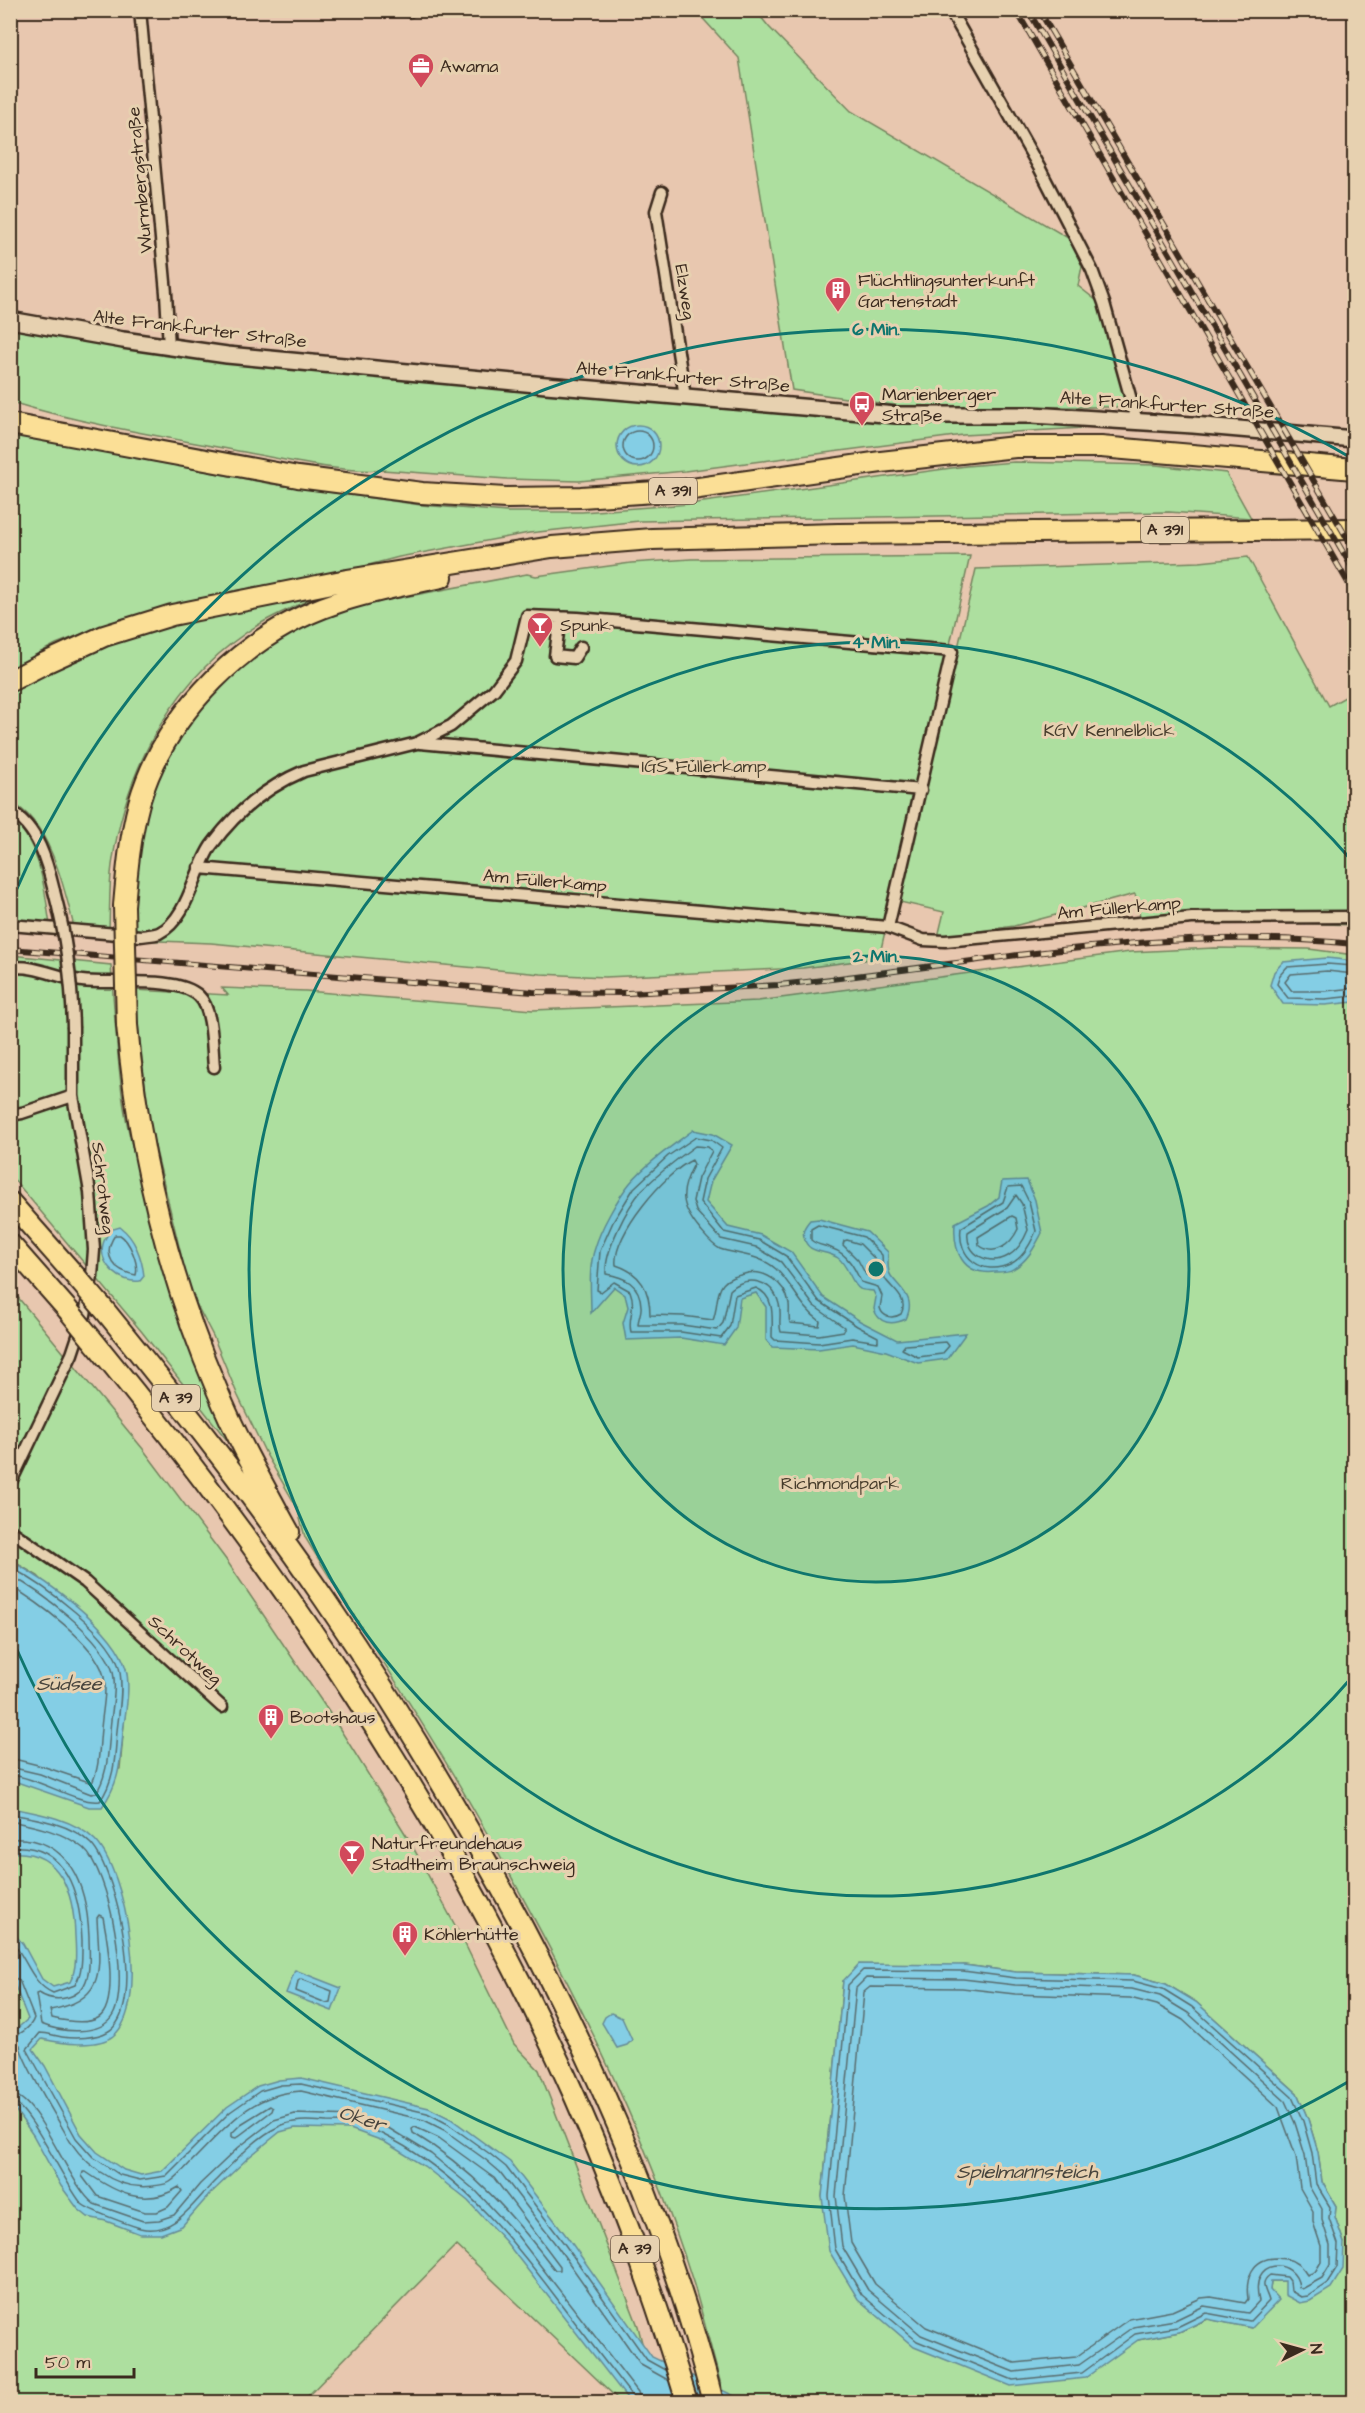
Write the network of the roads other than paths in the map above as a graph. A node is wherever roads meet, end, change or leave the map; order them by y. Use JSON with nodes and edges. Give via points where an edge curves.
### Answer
{"nodes":[{"id":1,"x":140,"y":10,"type":"edge"},
{"id":2,"x":950,"y":10,"type":"edge"},
{"id":3,"x":662,"y":192,"type":"dead end"},
{"id":4,"x":10,"y":320,"type":"edge"},
{"id":5,"x":169,"y":347,"type":"junction"},
{"id":6,"x":685,"y":397,"type":"junction"},
{"id":7,"x":10,"y":413,"type":"edge"},
{"id":8,"x":1137,"y":421,"type":"junction"},
{"id":9,"x":10,"y":424,"type":"edge"},
{"id":10,"x":83,"y":438,"type":"junction"},
{"id":11,"x":1354,"y":439,"type":"edge"},
{"id":12,"x":1354,"y":469,"type":"edge"},
{"id":13,"x":1354,"y":529,"type":"edge"},
{"id":14,"x":620,"y":541,"type":"junction"},
{"id":15,"x":560,"y":617,"type":"junction"},
{"id":16,"x":581,"y":647,"type":"dead end"},
{"id":17,"x":10,"y":681,"type":"edge"},
{"id":18,"x":417,"y":742,"type":"junction"},
{"id":19,"x":921,"y":790,"type":"junction"},
{"id":20,"x":10,"y":811,"type":"edge"},
{"id":21,"x":200,"y":868,"type":"junction"},
{"id":22,"x":1354,"y":917,"type":"edge"},
{"id":23,"x":10,"y":925,"type":"edge"},
{"id":24,"x":888,"y":927,"type":"junction"},
{"id":25,"x":10,"y":968,"type":"edge"},
{"id":26,"x":214,"y":1067,"type":"dead end"},
{"id":27,"x":73,"y":1096,"type":"junction"},
{"id":28,"x":10,"y":1115,"type":"edge"},
{"id":29,"x":10,"y":1202,"type":"edge"},
{"id":30,"x":10,"y":1244,"type":"edge"},
{"id":31,"x":10,"y":1484,"type":"edge"},
{"id":32,"x":10,"y":1530,"type":"edge"},
{"id":33,"x":326,"y":1601,"type":"junction"},
{"id":34,"x":222,"y":1707,"type":"dead end"},
{"id":35,"x":687,"y":2403,"type":"edge"},
{"id":36,"x":713,"y":2403,"type":"edge"}],
"edges":[{"from":1,"to":5,"type":"street","name":"Wurmbergstraße"},
{"from":2,"to":8,"type":"street","via":[[1087,260],[1104,303]]},
{"from":3,"to":6,"type":"street","name":"Elzweg","via":[[656,211]]},
{"from":4,"to":5,"type":"street","name":"Alte Frankfurter Straße"},
{"from":5,"to":6,"type":"street","name":"Alte Frankfurter Straße"},
{"from":6,"to":8,"type":"street","name":"Alte Frankfurter Straße","via":[[896,415],[1032,415]]},
{"from":7,"to":10,"type":"highway","number":"A 391"},
{"from":8,"to":11,"type":"street","name":"Alte Frankfurter Straße"},
{"from":9,"to":10,"type":"highway"},
{"from":10,"to":12,"type":"highway","number":"A 391","via":[[298,477],[422,493],[506,498],[685,490],[1015,447],[1101,447]]},
{"from":13,"to":14,"type":"highway","number":"A 391","via":[[838,534]]},
{"from":14,"to":17,"type":"highway","number":"A 391","via":[[493,555],[172,615],[104,636]]},
{"from":14,"to":33,"type":"highway","bridge":true,"via":[[383,590],[300,617],[242,655],[191,705],[154,767],[140,801],[131,836],[124,906],[127,1025],[140,1135],[165,1242],[218,1393]]},
{"from":15,"to":16,"type":"street","via":[[555,656],[574,658]]},
{"from":15,"to":18,"type":"street","via":[[527,616],[516,661],[494,690],[451,726]]},
{"from":15,"to":19,"type":"street","via":[[952,651]]},
{"from":18,"to":19,"type":"street"},
{"from":18,"to":21,"type":"street","via":[[286,779],[237,815],[209,849]]},
{"from":19,"to":24,"type":"street"},
{"from":20,"to":27,"type":"street","name":"Schrotweg","bridge":true,"via":[[24,820],[43,853],[66,944],[73,998]]},
{"from":21,"to":23,"type":"street","via":[[174,921],[159,933],[141,936]]},
{"from":21,"to":24,"type":"street","name":"Am Füllerkamp"},
{"from":22,"to":24,"type":"street","name":"Am Füllerkamp","via":[[1192,918],[945,941],[923,939]]},
{"from":25,"to":26,"type":"street","via":[[31,967],[83,981],[141,982],[188,989],[205,1004]]},
{"from":27,"to":28,"type":"street"},
{"from":27,"to":31,"type":"street","name":"Schrotweg","via":[[90,1192],[92,1276],[72,1354]]},
{"from":29,"to":33,"type":"highway","number":"A 39","bridge":true,"via":[[102,1307],[208,1440]]},
{"from":30,"to":35,"type":"highway","number":"A 39","bridge":true,"via":[[96,1343],[213,1491],[303,1618],[407,1780],[510,1963],[576,2098],[639,2259]]},
{"from":32,"to":34,"type":"street","name":"Schrotweg","via":[[85,1582]]},
{"from":33,"to":36,"type":"highway","number":"A 39","via":[[486,1859],[569,2019],[611,2109],[663,2239]]}]}
